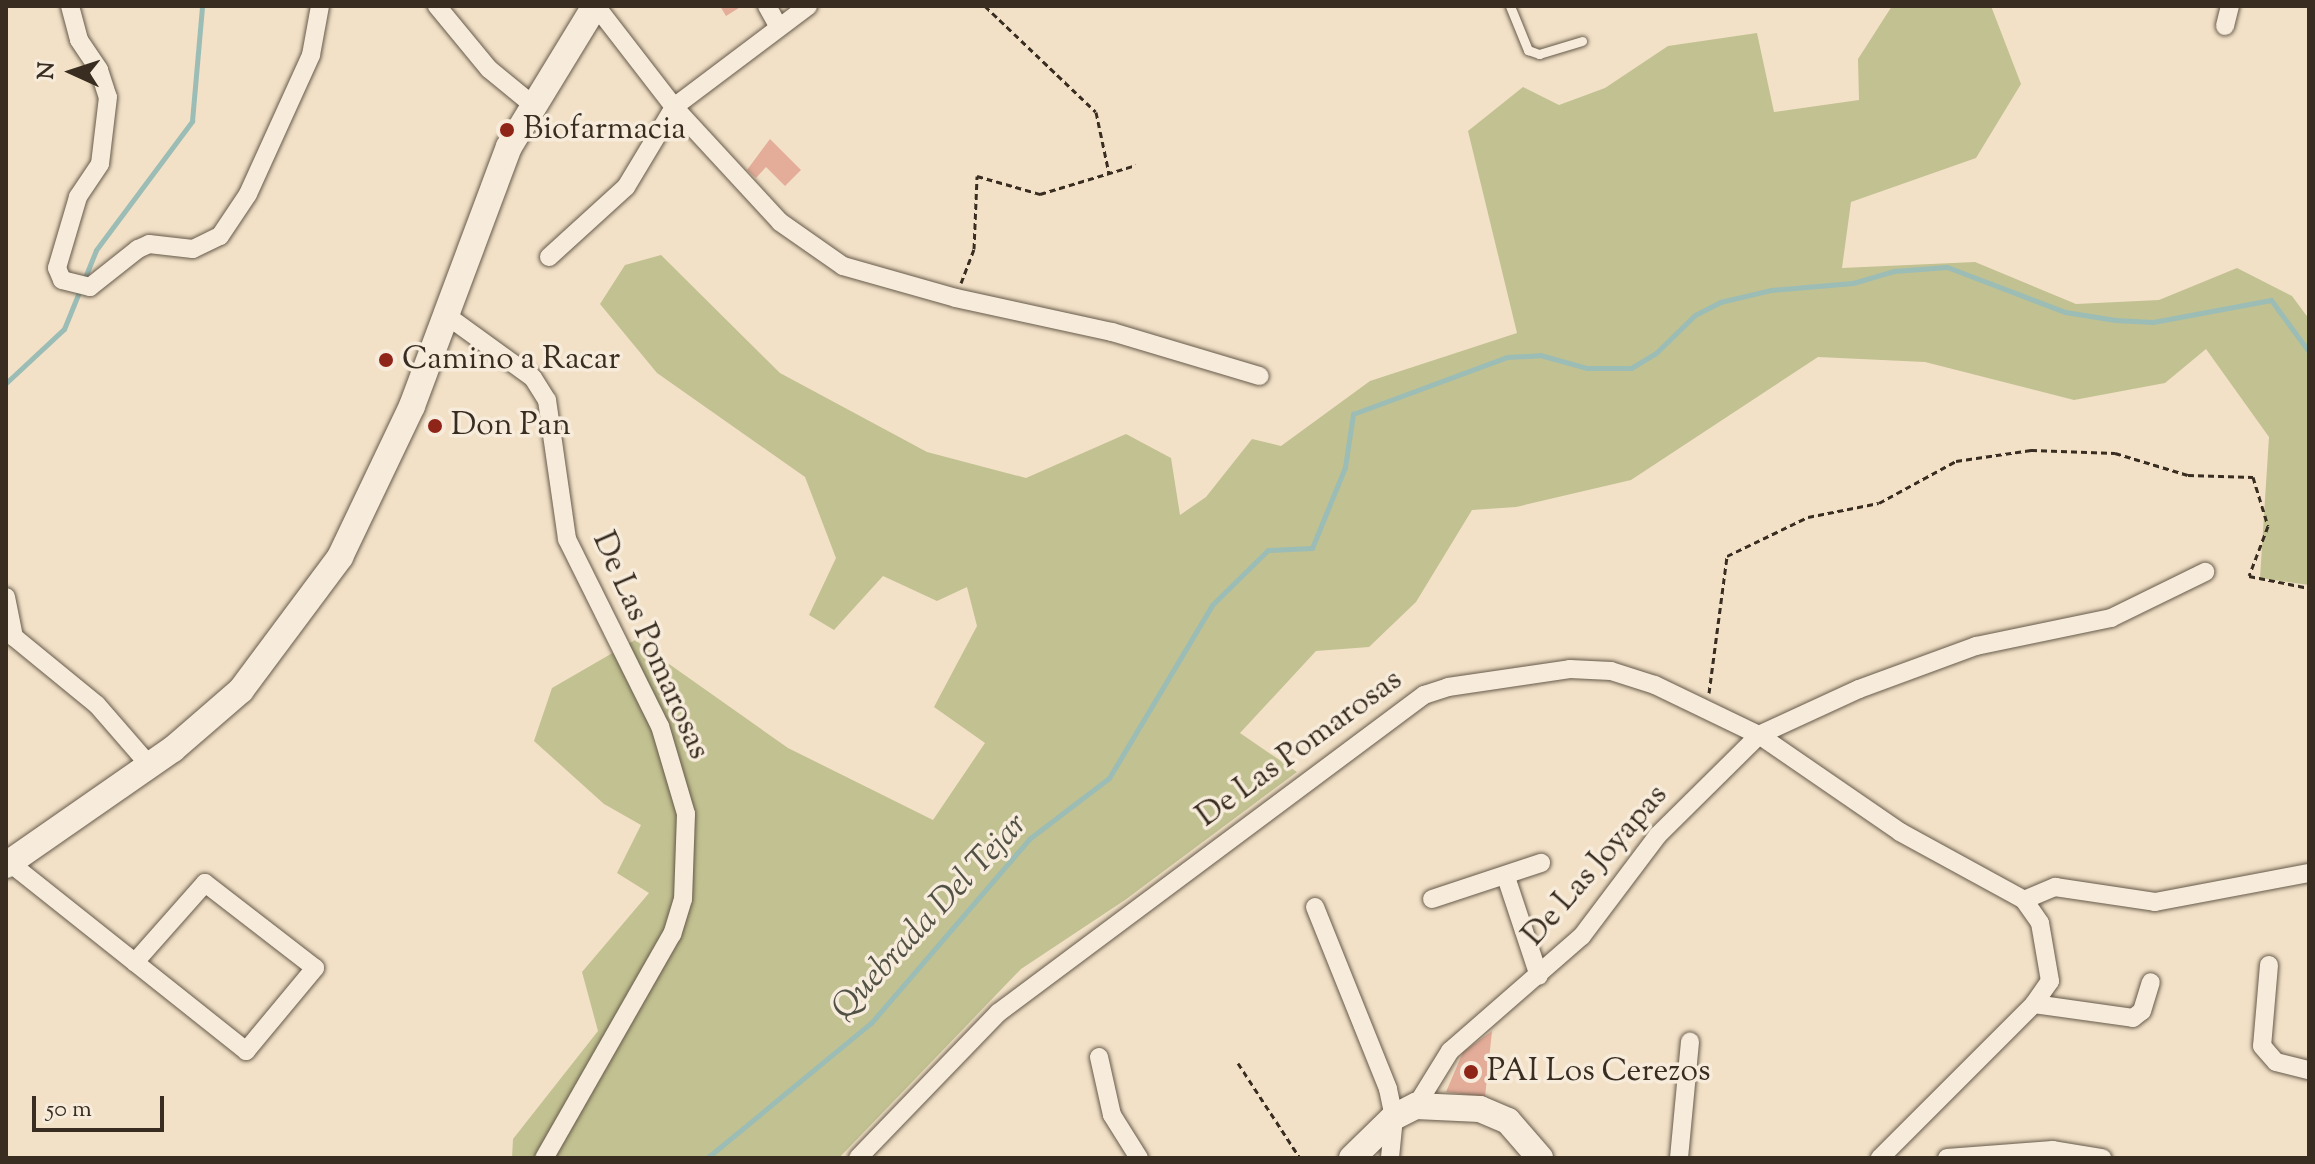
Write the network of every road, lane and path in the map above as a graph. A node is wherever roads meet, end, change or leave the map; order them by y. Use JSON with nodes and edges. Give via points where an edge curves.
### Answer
{"nodes":[{"id":1,"x":70,"y":6,"type":"edge"},
{"id":2,"x":320,"y":6,"type":"edge"},
{"id":3,"x":437,"y":6,"type":"edge"},
{"id":4,"x":596,"y":6,"type":"edge"},
{"id":5,"x":767,"y":6,"type":"edge"},
{"id":6,"x":808,"y":6,"type":"edge"},
{"id":7,"x":985,"y":6,"type":"edge"},
{"id":8,"x":1510,"y":6,"type":"edge"},
{"id":9,"x":2230,"y":6,"type":"edge"},
{"id":10,"x":778,"y":26,"type":"junction"},
{"id":11,"x":2225,"y":26,"type":"dead end"},
{"id":12,"x":1582,"y":41,"type":"dead end"},
{"id":13,"x":534,"y":106,"type":"junction"},
{"id":14,"x":674,"y":107,"type":"junction"},
{"id":15,"x":1136,"y":165,"type":"dead end"},
{"id":16,"x":1109,"y":173,"type":"junction"},
{"id":17,"x":549,"y":257,"type":"dead end"},
{"id":18,"x":956,"y":298,"type":"junction"},
{"id":19,"x":446,"y":315,"type":"junction"},
{"id":20,"x":1260,"y":376,"type":"dead end"},
{"id":21,"x":2205,"y":572,"type":"dead end"},
{"id":22,"x":2309,"y":588,"type":"edge"},
{"id":23,"x":6,"y":597,"type":"edge"},
{"id":24,"x":1707,"y":709,"type":"junction"},
{"id":25,"x":1759,"y":735,"type":"junction"},
{"id":26,"x":150,"y":766,"type":"junction"},
{"id":27,"x":1541,"y":863,"type":"dead end"},
{"id":28,"x":8,"y":864,"type":"edge"},
{"id":29,"x":2309,"y":873,"type":"edge"},
{"id":30,"x":1506,"y":877,"type":"junction"},
{"id":31,"x":1432,"y":899,"type":"dead end"},
{"id":32,"x":2024,"y":900,"type":"junction"},
{"id":33,"x":1315,"y":907,"type":"dead end"},
{"id":34,"x":135,"y":962,"type":"junction"},
{"id":35,"x":2269,"y":965,"type":"dead end"},
{"id":36,"x":1539,"y":976,"type":"junction"},
{"id":37,"x":2151,"y":982,"type":"dead end"},
{"id":38,"x":2034,"y":1004,"type":"junction"},
{"id":39,"x":1690,"y":1042,"type":"dead end"},
{"id":40,"x":1099,"y":1057,"type":"dead end"},
{"id":41,"x":1238,"y":1063,"type":"dead end"},
{"id":42,"x":2309,"y":1070,"type":"edge"},
{"id":43,"x":1405,"y":1112,"type":"junction"},
{"id":44,"x":1994,"y":1156,"type":"edge"},
{"id":45,"x":544,"y":1158,"type":"edge"},
{"id":46,"x":858,"y":1158,"type":"edge"},
{"id":47,"x":1139,"y":1158,"type":"edge"},
{"id":48,"x":1300,"y":1158,"type":"edge"},
{"id":49,"x":1352,"y":1158,"type":"edge"},
{"id":50,"x":1390,"y":1158,"type":"edge"},
{"id":51,"x":1540,"y":1158,"type":"edge"},
{"id":52,"x":1679,"y":1158,"type":"edge"},
{"id":53,"x":1880,"y":1158,"type":"edge"},
{"id":54,"x":1947,"y":1158,"type":"edge"},
{"id":55,"x":2102,"y":1158,"type":"edge"}],
"edges":[{"from":1,"to":2,"type":"street","via":[[79,40],[99,70],[108,97],[100,164],[78,197],[57,268],[62,280],[90,287],[149,244],[193,249],[220,236],[248,194],[311,55]]},
{"from":3,"to":13,"type":"street","via":[[489,69]]},
{"from":4,"to":13,"type":"street"},
{"from":4,"to":14,"type":"street"},
{"from":5,"to":10,"type":"street"},
{"from":6,"to":10,"type":"street"},
{"from":7,"to":16,"type":"path","via":[[1096,112]]},
{"from":8,"to":12,"type":"lane","via":[[1528,50],[1539,54]]},
{"from":9,"to":11,"type":"street"},
{"from":10,"to":14,"type":"street"},
{"from":13,"to":19,"type":"street","via":[[509,147]]},
{"from":14,"to":17,"type":"street","via":[[626,187]]},
{"from":14,"to":18,"type":"street","via":[[780,222],[809,246],[843,266]]},
{"from":15,"to":16,"type":"path"},
{"from":16,"to":18,"type":"path","via":[[1040,194],[977,176],[974,249]]},
{"from":18,"to":20,"type":"street","via":[[1112,332]]},
{"from":19,"to":26,"type":"street","via":[[412,406],[340,557],[241,690]]},
{"from":19,"to":45,"type":"street","name":"De Las Pomarosas","via":[[533,378],[547,400],[567,539],[660,726],[686,814],[683,899],[672,934]]},
{"from":21,"to":25,"type":"street","via":[[2111,618],[1976,646],[1859,689]]},
{"from":22,"to":24,"type":"path","via":[[2249,576],[2268,526],[2253,477],[2188,475],[2115,453],[2031,450],[1956,461],[1879,503],[1808,517],[1727,556]]},
{"from":23,"to":26,"type":"street","via":[[14,637],[97,705]]},
{"from":24,"to":25,"type":"street","name":"De Las Pomarosas"},
{"from":24,"to":46,"type":"street","name":"De Las Pomarosas","via":[[1611,671],[1533,674],[1424,695],[998,1013]]},
{"from":25,"to":32,"type":"street","name":"De Las Pomarosas","via":[[1900,832]]},
{"from":25,"to":36,"type":"street","name":"De Las Joyapas","via":[[1658,835],[1582,936]]},
{"from":26,"to":28,"type":"street"},
{"from":27,"to":30,"type":"street"},
{"from":28,"to":34,"type":"street"},
{"from":29,"to":32,"type":"street","via":[[2155,902],[2055,887]]},
{"from":30,"to":31,"type":"street"},
{"from":30,"to":36,"type":"street"},
{"from":32,"to":38,"type":"street","via":[[2040,923],[2049,952],[2050,981]]},
{"from":33,"to":43,"type":"street","via":[[1388,1089]]},
{"from":34,"to":34,"type":"street","via":[[246,1051],[315,968],[205,883]]},
{"from":35,"to":42,"type":"street","via":[[2262,1046],[2276,1062]]},
{"from":36,"to":43,"type":"street","name":"De Las Joyapas","via":[[1450,1051]]},
{"from":37,"to":38,"type":"street","via":[[2142,1011],[2133,1018]]},
{"from":38,"to":53,"type":"street"},
{"from":39,"to":52,"type":"street"},
{"from":40,"to":47,"type":"street","via":[[1112,1115]]},
{"from":41,"to":48,"type":"path"},
{"from":43,"to":49,"type":"street"},
{"from":43,"to":50,"type":"street"},
{"from":43,"to":51,"type":"street","via":[[1480,1109],[1517,1129]]},
{"from":44,"to":54,"type":"street"},
{"from":44,"to":55,"type":"street","via":[[2053,1150]]}]}
